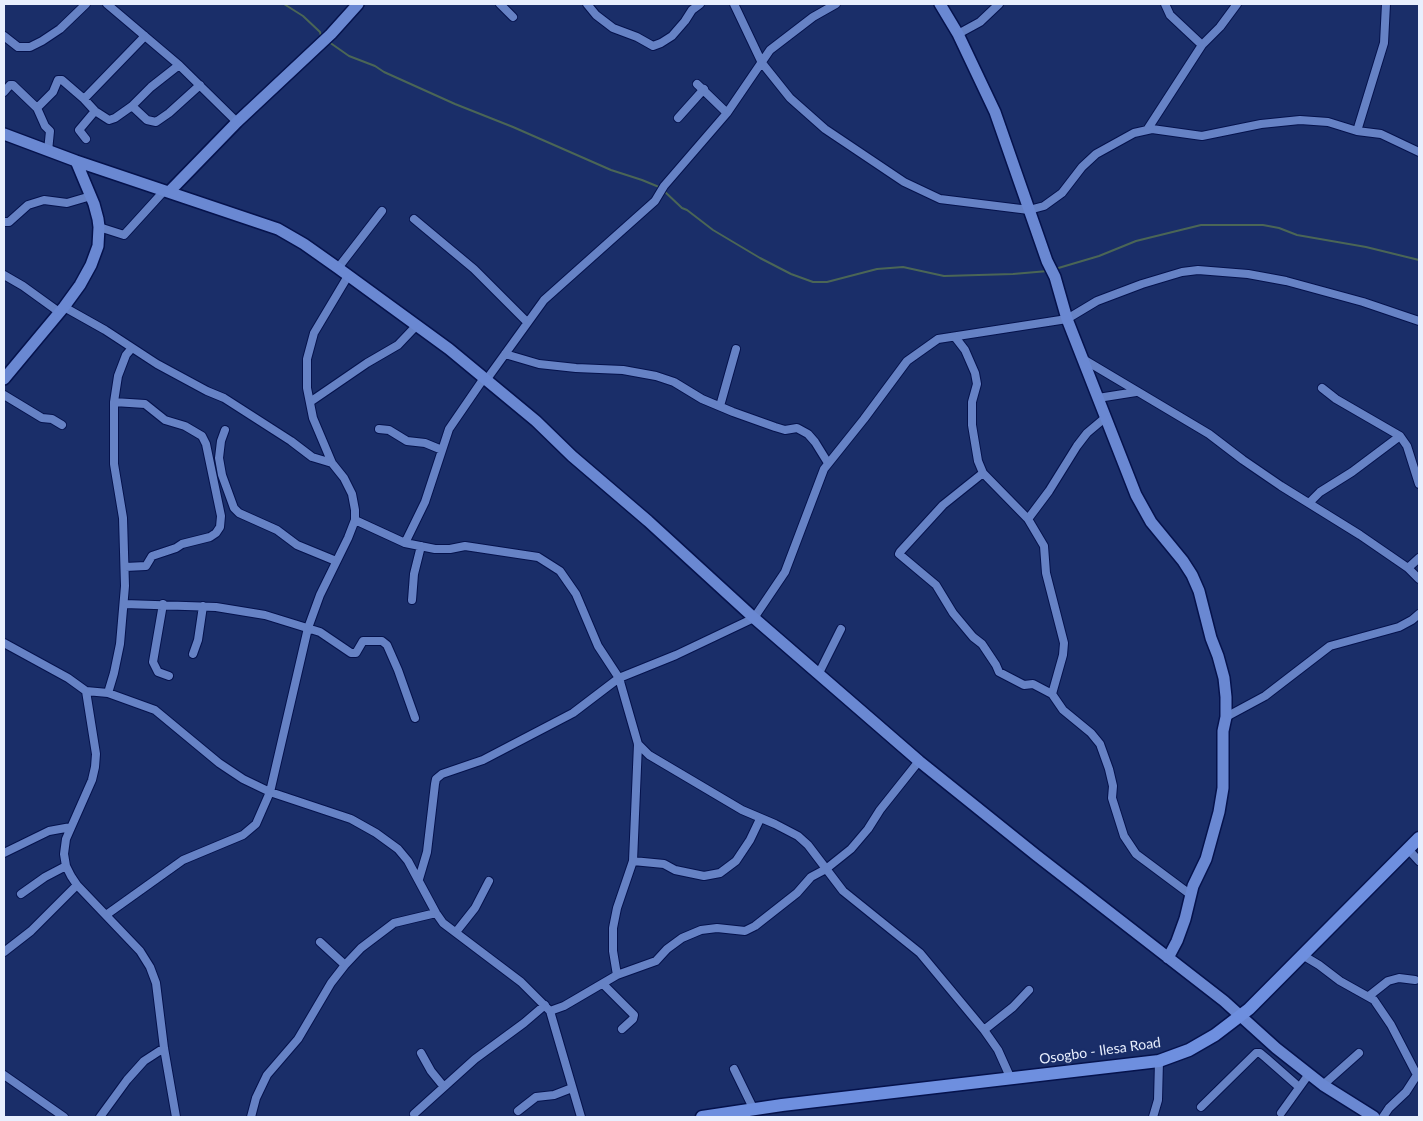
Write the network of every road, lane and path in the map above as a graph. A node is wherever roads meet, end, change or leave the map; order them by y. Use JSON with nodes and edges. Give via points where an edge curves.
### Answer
{"nodes":[{"id":1,"x":86,"y":4,"type":"edge"},
{"id":2,"x":106,"y":4,"type":"edge"},
{"id":3,"x":358,"y":4,"type":"edge"},
{"id":4,"x":500,"y":4,"type":"edge"},
{"id":5,"x":587,"y":4,"type":"edge"},
{"id":6,"x":700,"y":4,"type":"edge"},
{"id":7,"x":734,"y":4,"type":"edge"},
{"id":8,"x":836,"y":4,"type":"edge"},
{"id":9,"x":940,"y":4,"type":"edge"},
{"id":10,"x":999,"y":4,"type":"edge"},
{"id":11,"x":1165,"y":4,"type":"edge"},
{"id":12,"x":1237,"y":4,"type":"edge"},
{"id":13,"x":1386,"y":4,"type":"edge"},
{"id":14,"x":513,"y":17,"type":"dead end"},
{"id":15,"x":958,"y":34,"type":"junction"},
{"id":16,"x":4,"y":36,"type":"edge"},
{"id":17,"x":145,"y":36,"type":"junction"},
{"id":18,"x":1202,"y":45,"type":"junction"},
{"id":19,"x":762,"y":63,"type":"junction"},
{"id":20,"x":179,"y":65,"type":"junction"},
{"id":21,"x":697,"y":84,"type":"dead end"},
{"id":22,"x":200,"y":85,"type":"junction"},
{"id":23,"x":704,"y":89,"type":"junction"},
{"id":24,"x":4,"y":92,"type":"edge"},
{"id":25,"x":84,"y":99,"type":"junction"},
{"id":26,"x":132,"y":106,"type":"junction"},
{"id":27,"x":37,"y":108,"type":"junction"},
{"id":28,"x":95,"y":111,"type":"junction"},
{"id":29,"x":728,"y":113,"type":"junction"},
{"id":30,"x":678,"y":118,"type":"dead end"},
{"id":31,"x":237,"y":122,"type":"junction"},
{"id":32,"x":1147,"y":130,"type":"junction"},
{"id":33,"x":1357,"y":132,"type":"junction"},
{"id":34,"x":4,"y":134,"type":"edge"},
{"id":35,"x":86,"y":139,"type":"dead end"},
{"id":36,"x":48,"y":150,"type":"junction"},
{"id":37,"x":1419,"y":152,"type":"edge"},
{"id":38,"x":76,"y":161,"type":"junction"},
{"id":39,"x":166,"y":191,"type":"junction"},
{"id":40,"x":91,"y":196,"type":"junction"},
{"id":41,"x":1030,"y":210,"type":"junction"},
{"id":42,"x":382,"y":211,"type":"dead end"},
{"id":43,"x":414,"y":219,"type":"dead end"},
{"id":44,"x":4,"y":222,"type":"edge"},
{"id":45,"x":99,"y":227,"type":"junction"},
{"id":46,"x":338,"y":268,"type":"junction"},
{"id":47,"x":4,"y":275,"type":"edge"},
{"id":48,"x":348,"y":276,"type":"junction"},
{"id":49,"x":61,"y":310,"type":"junction"},
{"id":50,"x":1067,"y":319,"type":"junction"},
{"id":51,"x":1419,"y":321,"type":"edge"},
{"id":52,"x":527,"y":322,"type":"junction"},
{"id":53,"x":417,"y":324,"type":"junction"},
{"id":54,"x":955,"y":337,"type":"junction"},
{"id":55,"x":132,"y":348,"type":"junction"},
{"id":56,"x":736,"y":349,"type":"dead end"},
{"id":57,"x":505,"y":354,"type":"junction"},
{"id":58,"x":1083,"y":359,"type":"junction"},
{"id":59,"x":486,"y":378,"type":"junction"},
{"id":60,"x":4,"y":379,"type":"edge"},
{"id":61,"x":1322,"y":388,"type":"dead end"},
{"id":62,"x":1136,"y":392,"type":"junction"},
{"id":63,"x":4,"y":396,"type":"edge"},
{"id":64,"x":1098,"y":398,"type":"junction"},
{"id":65,"x":114,"y":402,"type":"junction"},
{"id":66,"x":310,"y":402,"type":"junction"},
{"id":67,"x":720,"y":406,"type":"junction"},
{"id":68,"x":1106,"y":417,"type":"junction"},
{"id":69,"x":62,"y":425,"type":"dead end"},
{"id":70,"x":379,"y":429,"type":"dead end"},
{"id":71,"x":225,"y":430,"type":"dead end"},
{"id":72,"x":1400,"y":436,"type":"junction"},
{"id":73,"x":442,"y":450,"type":"junction"},
{"id":74,"x":332,"y":463,"type":"junction"},
{"id":75,"x":828,"y":463,"type":"junction"},
{"id":76,"x":983,"y":473,"type":"junction"},
{"id":77,"x":1419,"y":484,"type":"edge"},
{"id":78,"x":1309,"y":502,"type":"junction"},
{"id":79,"x":1028,"y":519,"type":"junction"},
{"id":80,"x":355,"y":520,"type":"junction"},
{"id":81,"x":405,"y":543,"type":"junction"},
{"id":82,"x":421,"y":546,"type":"junction"},
{"id":83,"x":1419,"y":558,"type":"edge"},
{"id":84,"x":336,"y":562,"type":"junction"},
{"id":85,"x":124,"y":567,"type":"junction"},
{"id":86,"x":1408,"y":568,"type":"junction"},
{"id":87,"x":1419,"y":579,"type":"edge"},
{"id":88,"x":412,"y":600,"type":"dead end"},
{"id":89,"x":124,"y":604,"type":"junction"},
{"id":90,"x":163,"y":604,"type":"junction"},
{"id":91,"x":203,"y":606,"type":"junction"},
{"id":92,"x":1419,"y":614,"type":"edge"},
{"id":93,"x":754,"y":618,"type":"junction"},
{"id":94,"x":308,"y":628,"type":"junction"},
{"id":95,"x":841,"y":629,"type":"dead end"},
{"id":96,"x":4,"y":643,"type":"edge"},
{"id":97,"x":193,"y":654,"type":"dead end"},
{"id":98,"x":819,"y":673,"type":"junction"},
{"id":99,"x":169,"y":676,"type":"dead end"},
{"id":100,"x":619,"y":678,"type":"junction"},
{"id":101,"x":86,"y":691,"type":"junction"},
{"id":102,"x":108,"y":692,"type":"junction"},
{"id":103,"x":1052,"y":694,"type":"junction"},
{"id":104,"x":1226,"y":717,"type":"junction"},
{"id":105,"x":416,"y":718,"type":"dead end"},
{"id":106,"x":638,"y":744,"type":"junction"},
{"id":107,"x":920,"y":761,"type":"junction"},
{"id":108,"x":270,"y":792,"type":"junction"},
{"id":109,"x":760,"y":819,"type":"junction"},
{"id":110,"x":71,"y":827,"type":"junction"},
{"id":111,"x":1419,"y":838,"type":"edge"},
{"id":112,"x":1408,"y":849,"type":"junction"},
{"id":113,"x":4,"y":853,"type":"edge"},
{"id":114,"x":633,"y":861,"type":"junction"},
{"id":115,"x":1419,"y":861,"type":"edge"},
{"id":116,"x":66,"y":866,"type":"junction"},
{"id":117,"x":826,"y":869,"type":"junction"},
{"id":118,"x":420,"y":879,"type":"junction"},
{"id":119,"x":489,"y":881,"type":"dead end"},
{"id":120,"x":77,"y":886,"type":"junction"},
{"id":121,"x":21,"y":894,"type":"dead end"},
{"id":122,"x":1191,"y":895,"type":"junction"},
{"id":123,"x":436,"y":913,"type":"junction"},
{"id":124,"x":106,"y":916,"type":"junction"},
{"id":125,"x":456,"y":932,"type":"junction"},
{"id":126,"x":320,"y":942,"type":"dead end"},
{"id":127,"x":4,"y":952,"type":"edge"},
{"id":128,"x":1304,"y":956,"type":"junction"},
{"id":129,"x":1168,"y":958,"type":"junction"},
{"id":130,"x":345,"y":964,"type":"junction"},
{"id":131,"x":617,"y":976,"type":"junction"},
{"id":132,"x":1415,"y":980,"type":"dead end"},
{"id":133,"x":603,"y":984,"type":"junction"},
{"id":134,"x":1029,"y":990,"type":"dead end"},
{"id":135,"x":1369,"y":996,"type":"junction"},
{"id":136,"x":547,"y":1008,"type":"junction"},
{"id":137,"x":1240,"y":1017,"type":"junction"},
{"id":138,"x":622,"y":1029,"type":"dead end"},
{"id":139,"x":984,"y":1030,"type":"junction"},
{"id":140,"x":164,"y":1048,"type":"junction"},
{"id":141,"x":1276,"y":1048,"type":"junction"},
{"id":142,"x":421,"y":1053,"type":"dead end"},
{"id":143,"x":1359,"y":1053,"type":"dead end"},
{"id":144,"x":1266,"y":1058,"type":"junction"},
{"id":145,"x":1159,"y":1061,"type":"junction"},
{"id":146,"x":734,"y":1069,"type":"dead end"},
{"id":147,"x":1309,"y":1074,"type":"junction"},
{"id":148,"x":1418,"y":1074,"type":"edge"},
{"id":149,"x":4,"y":1075,"type":"edge"},
{"id":150,"x":1011,"y":1079,"type":"junction"},
{"id":151,"x":1323,"y":1085,"type":"junction"},
{"id":152,"x":444,"y":1086,"type":"junction"},
{"id":153,"x":1299,"y":1087,"type":"junction"},
{"id":154,"x":572,"y":1088,"type":"junction"},
{"id":155,"x":1201,"y":1107,"type":"dead end"},
{"id":156,"x":754,"y":1110,"type":"junction"},
{"id":157,"x":518,"y":1111,"type":"dead end"},
{"id":158,"x":1281,"y":1113,"type":"dead end"},
{"id":159,"x":414,"y":1114,"type":"dead end"},
{"id":160,"x":64,"y":1117,"type":"edge"},
{"id":161,"x":100,"y":1117,"type":"edge"},
{"id":162,"x":176,"y":1117,"type":"edge"},
{"id":163,"x":251,"y":1117,"type":"edge"},
{"id":164,"x":581,"y":1117,"type":"edge"},
{"id":165,"x":702,"y":1117,"type":"edge"},
{"id":166,"x":1154,"y":1117,"type":"edge"},
{"id":167,"x":1374,"y":1117,"type":"edge"},
{"id":168,"x":1383,"y":1117,"type":"edge"}],
"edges":[{"from":1,"to":16,"type":"street","via":[[60,29],[30,47],[18,47]]},
{"from":2,"to":17,"type":"street"},
{"from":3,"to":31,"type":"main road","via":[[331,34]]},
{"from":4,"to":14,"type":"street"},
{"from":5,"to":6,"type":"street","via":[[613,28],[653,46],[672,36]]},
{"from":7,"to":19,"type":"street"},
{"from":8,"to":19,"type":"street","via":[[770,50]]},
{"from":9,"to":15,"type":"main road"},
{"from":10,"to":15,"type":"street","via":[[980,22]]},
{"from":11,"to":18,"type":"street","via":[[1170,15]]},
{"from":12,"to":18,"type":"street"},
{"from":13,"to":33,"type":"street","via":[[1384,44]]},
{"from":15,"to":41,"type":"main road","via":[[995,112]]},
{"from":17,"to":20,"type":"street"},
{"from":17,"to":25,"type":"street"},
{"from":18,"to":32,"type":"street"},
{"from":19,"to":29,"type":"street"},
{"from":19,"to":41,"type":"street","via":[[790,98],[825,129],[904,182],[940,199]]},
{"from":20,"to":22,"type":"street"},
{"from":20,"to":26,"type":"street","via":[[151,86]]},
{"from":21,"to":23,"type":"street"},
{"from":22,"to":26,"type":"street","via":[[156,122],[147,120]]},
{"from":22,"to":31,"type":"street"},
{"from":23,"to":29,"type":"street"},
{"from":23,"to":30,"type":"street"},
{"from":24,"to":27,"type":"street","via":[[12,85]]},
{"from":25,"to":27,"type":"street","via":[[58,80],[54,92]]},
{"from":25,"to":28,"type":"street"},
{"from":26,"to":28,"type":"street","via":[[109,120]]},
{"from":27,"to":36,"type":"street","via":[[50,131]]},
{"from":28,"to":35,"type":"street","via":[[79,130]]},
{"from":29,"to":52,"type":"street","via":[[664,186],[655,201],[544,300]]},
{"from":31,"to":39,"type":"main road"},
{"from":32,"to":33,"type":"street","via":[[1202,136],[1300,120],[1328,122]]},
{"from":32,"to":41,"type":"street","via":[[1134,132],[1096,154],[1082,166],[1062,193],[1044,206]]},
{"from":33,"to":37,"type":"street","via":[[1381,134]]},
{"from":34,"to":36,"type":"main road"},
{"from":36,"to":38,"type":"main road"},
{"from":38,"to":39,"type":"main road"},
{"from":38,"to":40,"type":"main road"},
{"from":39,"to":45,"type":"street","via":[[124,235]]},
{"from":39,"to":46,"type":"main road","via":[[278,229]]},
{"from":40,"to":44,"type":"street","via":[[67,203],[44,200],[28,205],[9,222]]},
{"from":40,"to":45,"type":"main road"},
{"from":41,"to":50,"type":"main road"},
{"from":42,"to":46,"type":"street"},
{"from":43,"to":52,"type":"street","via":[[474,269]]},
{"from":45,"to":49,"type":"main road","via":[[98,246],[91,265]]},
{"from":46,"to":48,"type":"main road"},
{"from":47,"to":49,"type":"street"},
{"from":48,"to":53,"type":"main road"},
{"from":48,"to":66,"type":"street","via":[[310,344],[307,372]]},
{"from":49,"to":55,"type":"street","via":[[105,330]]},
{"from":49,"to":60,"type":"main road"},
{"from":50,"to":51,"type":"street","via":[[1097,301],[1142,284],[1198,270],[1248,274],[1286,282],[1354,299]]},
{"from":50,"to":54,"type":"street"},
{"from":50,"to":58,"type":"main road"},
{"from":52,"to":57,"type":"street"},
{"from":53,"to":59,"type":"main road"},
{"from":53,"to":66,"type":"street","via":[[398,345]]},
{"from":54,"to":75,"type":"street","via":[[938,339],[907,360]]},
{"from":54,"to":76,"type":"street","via":[[975,373],[977,384],[972,402],[972,425]]},
{"from":55,"to":65,"type":"street","via":[[118,376]]},
{"from":55,"to":74,"type":"street","via":[[220,397],[312,457]]},
{"from":56,"to":67,"type":"street"},
{"from":57,"to":59,"type":"street"},
{"from":57,"to":67,"type":"street","via":[[539,364],[623,370],[656,376]]},
{"from":58,"to":62,"type":"street"},
{"from":58,"to":64,"type":"main road"},
{"from":59,"to":73,"type":"street","via":[[449,429]]},
{"from":59,"to":93,"type":"main road"},
{"from":61,"to":72,"type":"street"},
{"from":62,"to":64,"type":"street"},
{"from":62,"to":78,"type":"street","via":[[1209,434]]},
{"from":63,"to":69,"type":"street","via":[[42,418]]},
{"from":64,"to":68,"type":"main road"},
{"from":65,"to":85,"type":"street","via":[[114,454],[123,518]]},
{"from":65,"to":85,"type":"street","via":[[145,404],[165,420],[186,426],[202,436],[221,516],[220,527],[210,537],[152,556],[146,566]]},
{"from":66,"to":74,"type":"street","via":[[313,418]]},
{"from":67,"to":75,"type":"street","via":[[785,430],[797,428],[808,434]]},
{"from":68,"to":79,"type":"street","via":[[1077,446]]},
{"from":68,"to":104,"type":"main road","via":[[1147,515],[1192,575],[1199,591],[1224,678]]},
{"from":70,"to":73,"type":"street"},
{"from":71,"to":84,"type":"street","via":[[219,458],[222,475],[238,514],[277,530],[298,545]]},
{"from":72,"to":77,"type":"street","via":[[1407,446]]},
{"from":72,"to":78,"type":"street"},
{"from":73,"to":81,"type":"street","via":[[425,502]]},
{"from":74,"to":80,"type":"street","via":[[352,494]]},
{"from":75,"to":93,"type":"street","via":[[785,572]]},
{"from":76,"to":79,"type":"street"},
{"from":76,"to":103,"type":"street","via":[[944,505],[900,554],[936,585],[953,613],[982,644],[999,672],[1024,686],[1033,684]]},
{"from":78,"to":86,"type":"street"},
{"from":79,"to":103,"type":"street","via":[[1044,546],[1046,573],[1064,643]]},
{"from":80,"to":81,"type":"street"},
{"from":80,"to":84,"type":"street"},
{"from":81,"to":82,"type":"street"},
{"from":82,"to":88,"type":"street"},
{"from":82,"to":100,"type":"street","via":[[435,549],[466,546],[525,554],[551,565],[576,594],[598,646]]},
{"from":83,"to":86,"type":"street"},
{"from":84,"to":94,"type":"street"},
{"from":85,"to":89,"type":"street"},
{"from":86,"to":87,"type":"street"},
{"from":89,"to":90,"type":"street"},
{"from":89,"to":102,"type":"street","via":[[120,644]]},
{"from":90,"to":91,"type":"street"},
{"from":90,"to":99,"type":"street","via":[[153,662],[158,672]]},
{"from":91,"to":94,"type":"street","via":[[265,615]]},
{"from":91,"to":97,"type":"street"},
{"from":92,"to":104,"type":"street","via":[[1399,627],[1330,646],[1265,696]]},
{"from":93,"to":98,"type":"main road"},
{"from":93,"to":100,"type":"street","via":[[676,656]]},
{"from":94,"to":105,"type":"street","via":[[356,654],[363,641],[382,641],[398,670]]},
{"from":94,"to":108,"type":"street"},
{"from":95,"to":98,"type":"street"},
{"from":96,"to":101,"type":"street"},
{"from":98,"to":107,"type":"main road"},
{"from":100,"to":106,"type":"street"},
{"from":100,"to":118,"type":"street","via":[[572,713],[484,760],[436,779],[427,852]]},
{"from":101,"to":102,"type":"street"},
{"from":101,"to":110,"type":"street","via":[[96,754],[95,767]]},
{"from":102,"to":108,"type":"street","via":[[155,710],[219,763],[242,779]]},
{"from":103,"to":122,"type":"street","via":[[1063,710],[1100,744],[1109,769],[1119,823],[1131,848],[1157,872]]},
{"from":104,"to":122,"type":"main road","via":[[1219,812],[1206,859]]},
{"from":106,"to":109,"type":"street","via":[[649,755]]},
{"from":106,"to":114,"type":"street"},
{"from":107,"to":117,"type":"street","via":[[851,849]]},
{"from":107,"to":129,"type":"main road"},
{"from":108,"to":118,"type":"street","via":[[351,819],[368,828],[398,849]]},
{"from":108,"to":124,"type":"street","via":[[256,824],[243,835],[183,860]]},
{"from":109,"to":114,"type":"street","via":[[736,861],[720,873],[704,876],[675,870],[664,864]]},
{"from":109,"to":117,"type":"street","via":[[798,836]]},
{"from":110,"to":113,"type":"street","via":[[49,831]]},
{"from":110,"to":116,"type":"street","via":[[64,854]]},
{"from":111,"to":112,"type":"main road","name":"Osogbo - Ilesa Road"},
{"from":112,"to":115,"type":"street"},
{"from":112,"to":128,"type":"main road","name":"Osogbo - Ilesa Road"},
{"from":114,"to":131,"type":"street","via":[[613,928]]},
{"from":116,"to":120,"type":"street"},
{"from":116,"to":121,"type":"street"},
{"from":117,"to":131,"type":"street","via":[[811,877],[797,893],[755,926],[745,931],[701,930],[682,938],[656,961]]},
{"from":117,"to":139,"type":"street","via":[[843,891],[920,953]]},
{"from":118,"to":123,"type":"street"},
{"from":119,"to":125,"type":"street","via":[[475,908]]},
{"from":120,"to":124,"type":"street"},
{"from":120,"to":127,"type":"street","via":[[31,931]]},
{"from":122,"to":129,"type":"main road","via":[[1177,941]]},
{"from":123,"to":125,"type":"street"},
{"from":123,"to":130,"type":"street","via":[[394,924]]},
{"from":124,"to":140,"type":"street","via":[[140,951],[150,967],[156,983]]},
{"from":125,"to":136,"type":"street","via":[[521,982]]},
{"from":126,"to":130,"type":"street"},
{"from":128,"to":135,"type":"street"},
{"from":128,"to":137,"type":"main road","name":"Osogbo - Ilesa Road"},
{"from":129,"to":137,"type":"main road"},
{"from":130,"to":163,"type":"street","via":[[298,1039],[267,1074]]},
{"from":131,"to":133,"type":"street"},
{"from":132,"to":135,"type":"street","via":[[1399,978],[1388,981]]},
{"from":133,"to":136,"type":"street","via":[[564,1006]]},
{"from":133,"to":138,"type":"street","via":[[634,1015],[634,1019]]},
{"from":134,"to":139,"type":"street"},
{"from":135,"to":148,"type":"street","via":[[1382,1010]]},
{"from":136,"to":152,"type":"street","via":[[475,1059]]},
{"from":136,"to":154,"type":"street"},
{"from":137,"to":141,"type":"main road"},
{"from":137,"to":145,"type":"main road","name":"Osogbo - Ilesa Road","via":[[1189,1050]]},
{"from":139,"to":150,"type":"street","via":[[998,1050]]},
{"from":140,"to":161,"type":"street","via":[[132,1074]]},
{"from":140,"to":162,"type":"street"},
{"from":141,"to":144,"type":"street"},
{"from":141,"to":147,"type":"main road"},
{"from":142,"to":152,"type":"street"},
{"from":143,"to":151,"type":"street"},
{"from":144,"to":153,"type":"street"},
{"from":144,"to":155,"type":"street","via":[[1256,1053]]},
{"from":145,"to":150,"type":"main road","name":"Osogbo - Ilesa Road"},
{"from":145,"to":166,"type":"street"},
{"from":146,"to":156,"type":"street"},
{"from":147,"to":151,"type":"main road"},
{"from":147,"to":153,"type":"street"},
{"from":148,"to":168,"type":"street"},
{"from":149,"to":160,"type":"street"},
{"from":150,"to":156,"type":"main road","name":"Osogbo - Ilesa Road"},
{"from":151,"to":167,"type":"main road"},
{"from":152,"to":159,"type":"street"},
{"from":153,"to":158,"type":"street"},
{"from":154,"to":157,"type":"street","via":[[554,1096],[536,1097]]},
{"from":154,"to":164,"type":"street"},
{"from":156,"to":165,"type":"main road","name":"Osogbo - Ilesa Road"}]}
